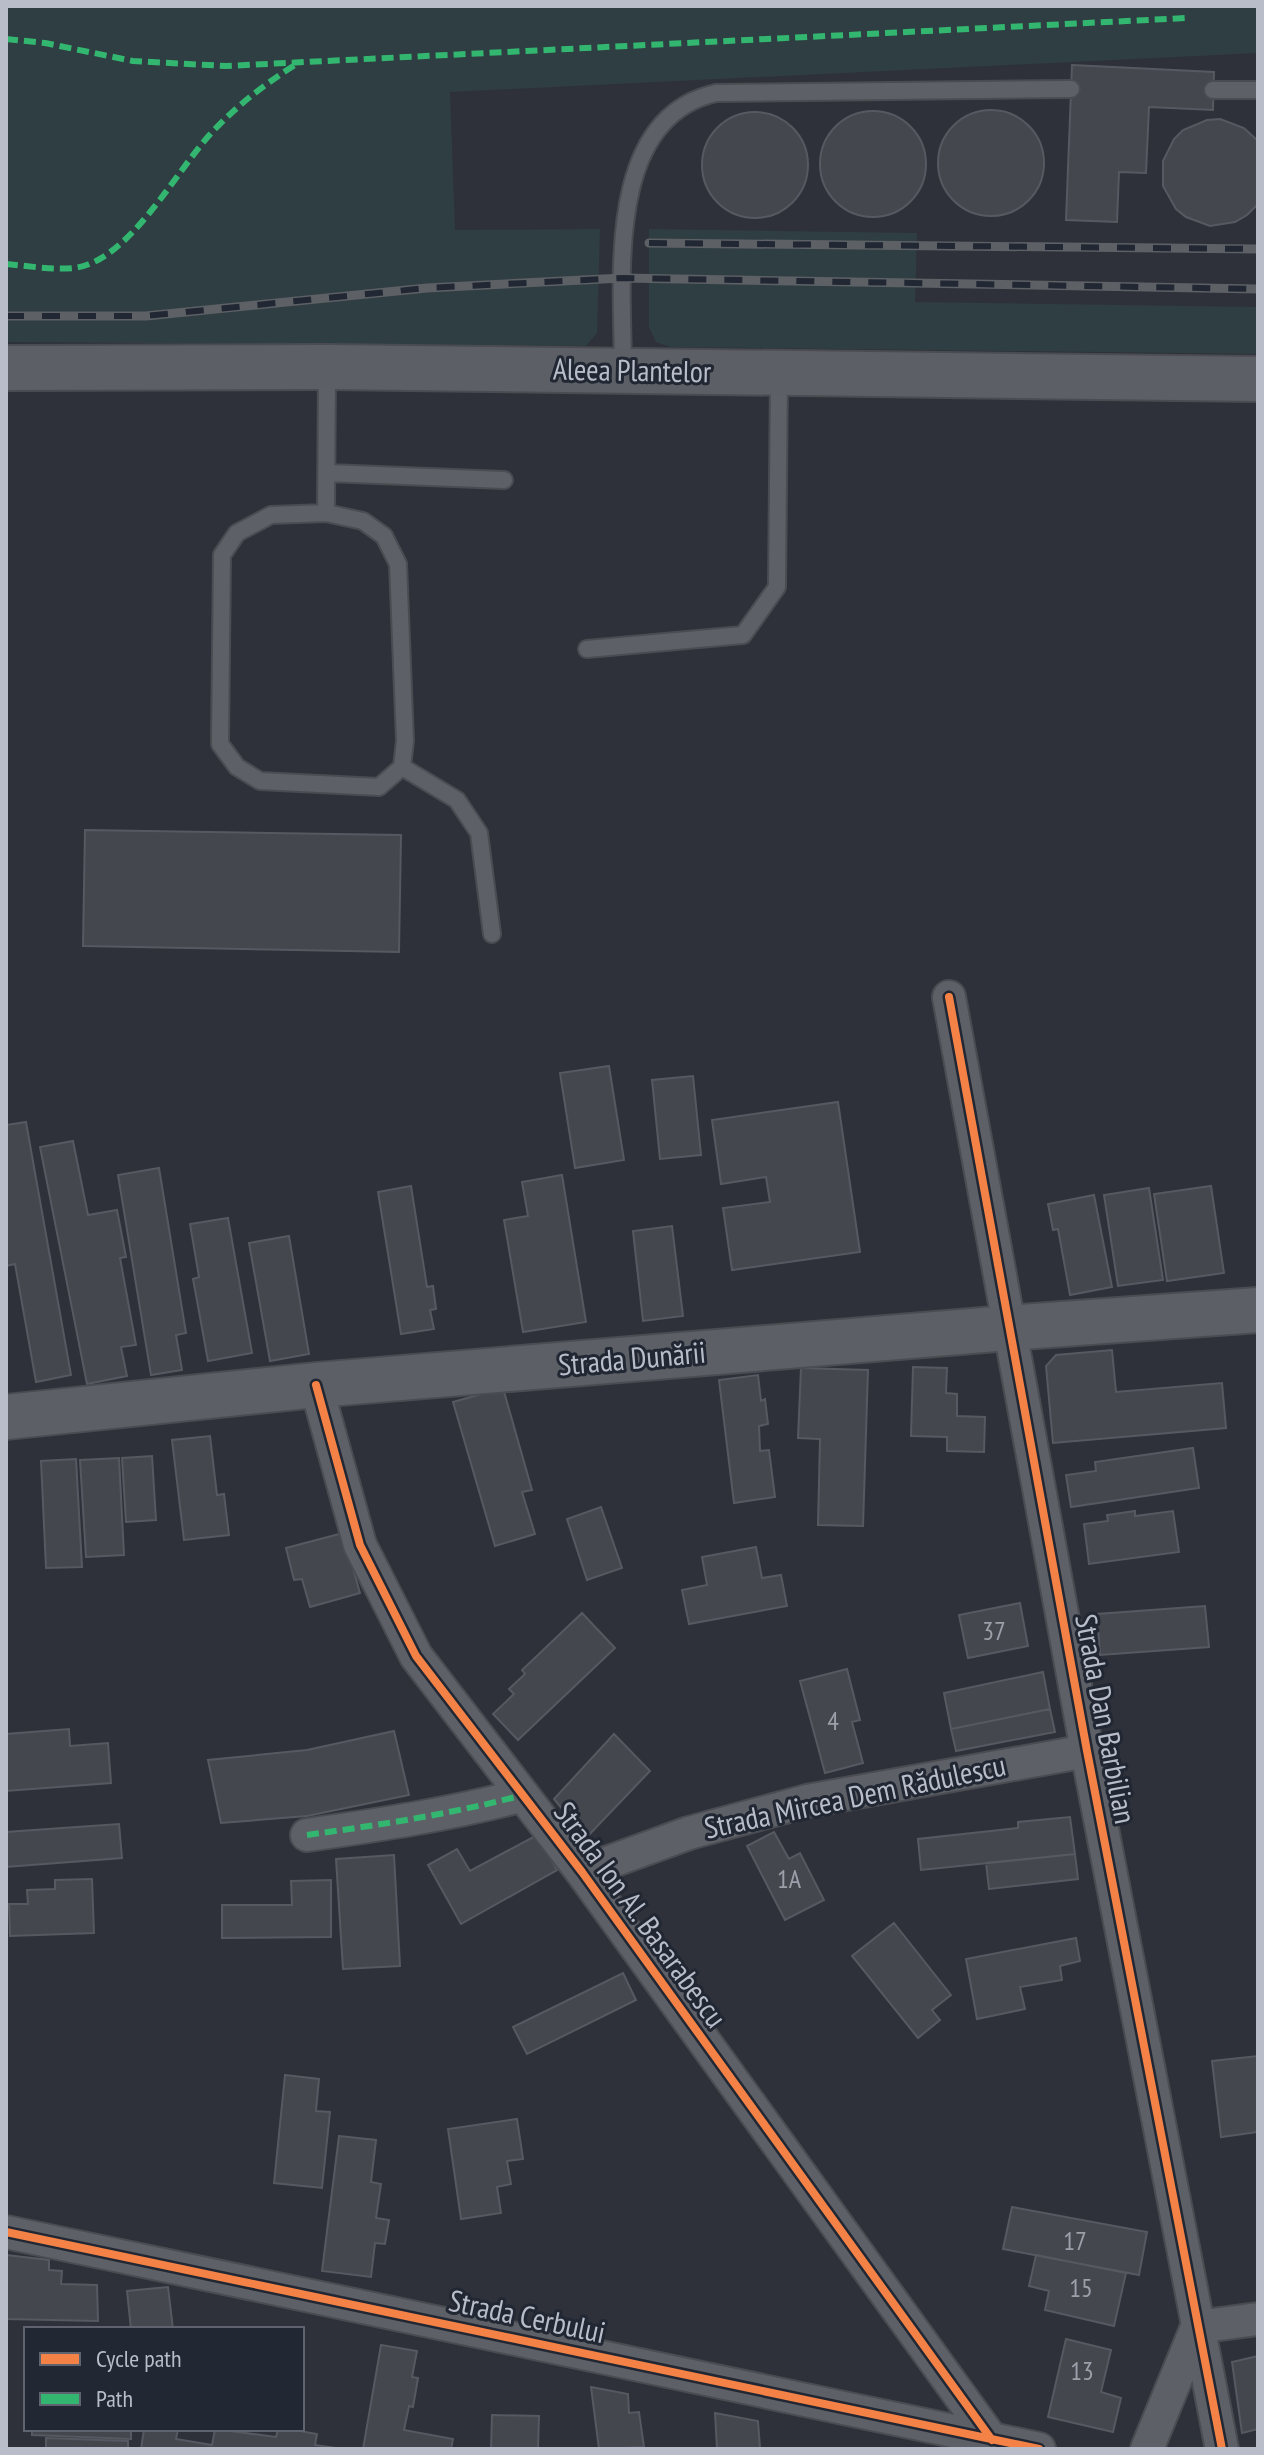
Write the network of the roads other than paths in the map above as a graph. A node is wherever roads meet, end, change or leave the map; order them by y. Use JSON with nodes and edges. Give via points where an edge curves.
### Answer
{"nodes":[{"id":1,"x":1071,"y":89,"type":"dead end"},
{"id":2,"x":1213,"y":90,"type":"dead end"},
{"id":3,"x":1258,"y":90,"type":"edge"},
{"id":4,"x":327,"y":367,"type":"junction"},
{"id":5,"x":6,"y":368,"type":"edge"},
{"id":6,"x":623,"y":372,"type":"junction"},
{"id":7,"x":779,"y":373,"type":"junction"},
{"id":8,"x":1258,"y":379,"type":"edge"},
{"id":9,"x":328,"y":473,"type":"junction"},
{"id":10,"x":504,"y":480,"type":"dead end"},
{"id":11,"x":326,"y":513,"type":"junction"},
{"id":12,"x":587,"y":649,"type":"dead end"},
{"id":13,"x":402,"y":767,"type":"junction"},
{"id":14,"x":492,"y":934,"type":"dead end"},
{"id":15,"x":949,"y":997,"type":"dead end"},
{"id":16,"x":1258,"y":1310,"type":"edge"},
{"id":17,"x":1008,"y":1328,"type":"junction"},
{"id":18,"x":316,"y":1385,"type":"junction"},
{"id":19,"x":6,"y":1417,"type":"edge"},
{"id":20,"x":1087,"y":1751,"type":"junction"},
{"id":21,"x":523,"y":1795,"type":"junction"},
{"id":22,"x":307,"y":1835,"type":"dead end"},
{"id":23,"x":582,"y":1872,"type":"junction"},
{"id":24,"x":6,"y":2232,"type":"edge"},
{"id":25,"x":1258,"y":2319,"type":"edge"},
{"id":26,"x":1197,"y":2327,"type":"junction"},
{"id":27,"x":992,"y":2440,"type":"junction"},
{"id":28,"x":1039,"y":2449,"type":"edge"},
{"id":29,"x":1147,"y":2449,"type":"edge"},
{"id":30,"x":1222,"y":2449,"type":"edge"}],
"edges":[{"from":1,"to":6,"type":"lane","via":[[716,93],[679,107],[649,141],[629,197]]},
{"from":2,"to":3,"type":"lane"},
{"from":4,"to":5,"type":"street","name":"Aleea Plantelor"},
{"from":4,"to":6,"type":"street","name":"Aleea Plantelor"},
{"from":4,"to":9,"type":"lane"},
{"from":6,"to":7,"type":"street","name":"Aleea Plantelor"},
{"from":7,"to":8,"type":"street","name":"Aleea Plantelor"},
{"from":7,"to":12,"type":"lane","via":[[777,587],[743,635]]},
{"from":9,"to":10,"type":"lane"},
{"from":9,"to":11,"type":"lane"},
{"from":11,"to":13,"type":"lane","via":[[363,521],[384,536],[398,564]]},
{"from":11,"to":13,"type":"lane","via":[[271,515],[237,533],[222,555],[220,744],[237,767],[260,781],[379,787]]},
{"from":13,"to":14,"type":"lane","via":[[457,800],[479,833]]},
{"from":15,"to":17,"type":"street","name":"Strada Dan Barbilian"},
{"from":16,"to":17,"type":"street","name":"Strada Dunării"},
{"from":17,"to":18,"type":"street","name":"Strada Dunării"},
{"from":17,"to":20,"type":"street","name":"Strada Dan Barbilian"},
{"from":18,"to":19,"type":"street","name":"Strada Dunării"},
{"from":18,"to":21,"type":"street","name":"Strada Ion Al. Basarabescu","via":[[360,1545],[388,1604],[416,1656]]},
{"from":20,"to":23,"type":"street","name":"Strada Mircea Dem Rădulescu","via":[[807,1801],[689,1833]]},
{"from":20,"to":26,"type":"street","name":"Strada Dan Barbilian"},
{"from":21,"to":22,"type":"street"},
{"from":21,"to":23,"type":"street","name":"Strada Ion Al. Basarabescu"},
{"from":23,"to":27,"type":"street","name":"Strada Ion Al. Basarabescu"},
{"from":24,"to":27,"type":"street","name":"Strada Cerbului"},
{"from":25,"to":26,"type":"street"},
{"from":26,"to":29,"type":"street"},
{"from":26,"to":30,"type":"street","name":"Strada Dan Barbilian"},
{"from":27,"to":28,"type":"street","name":"Strada Cerbului"}]}
